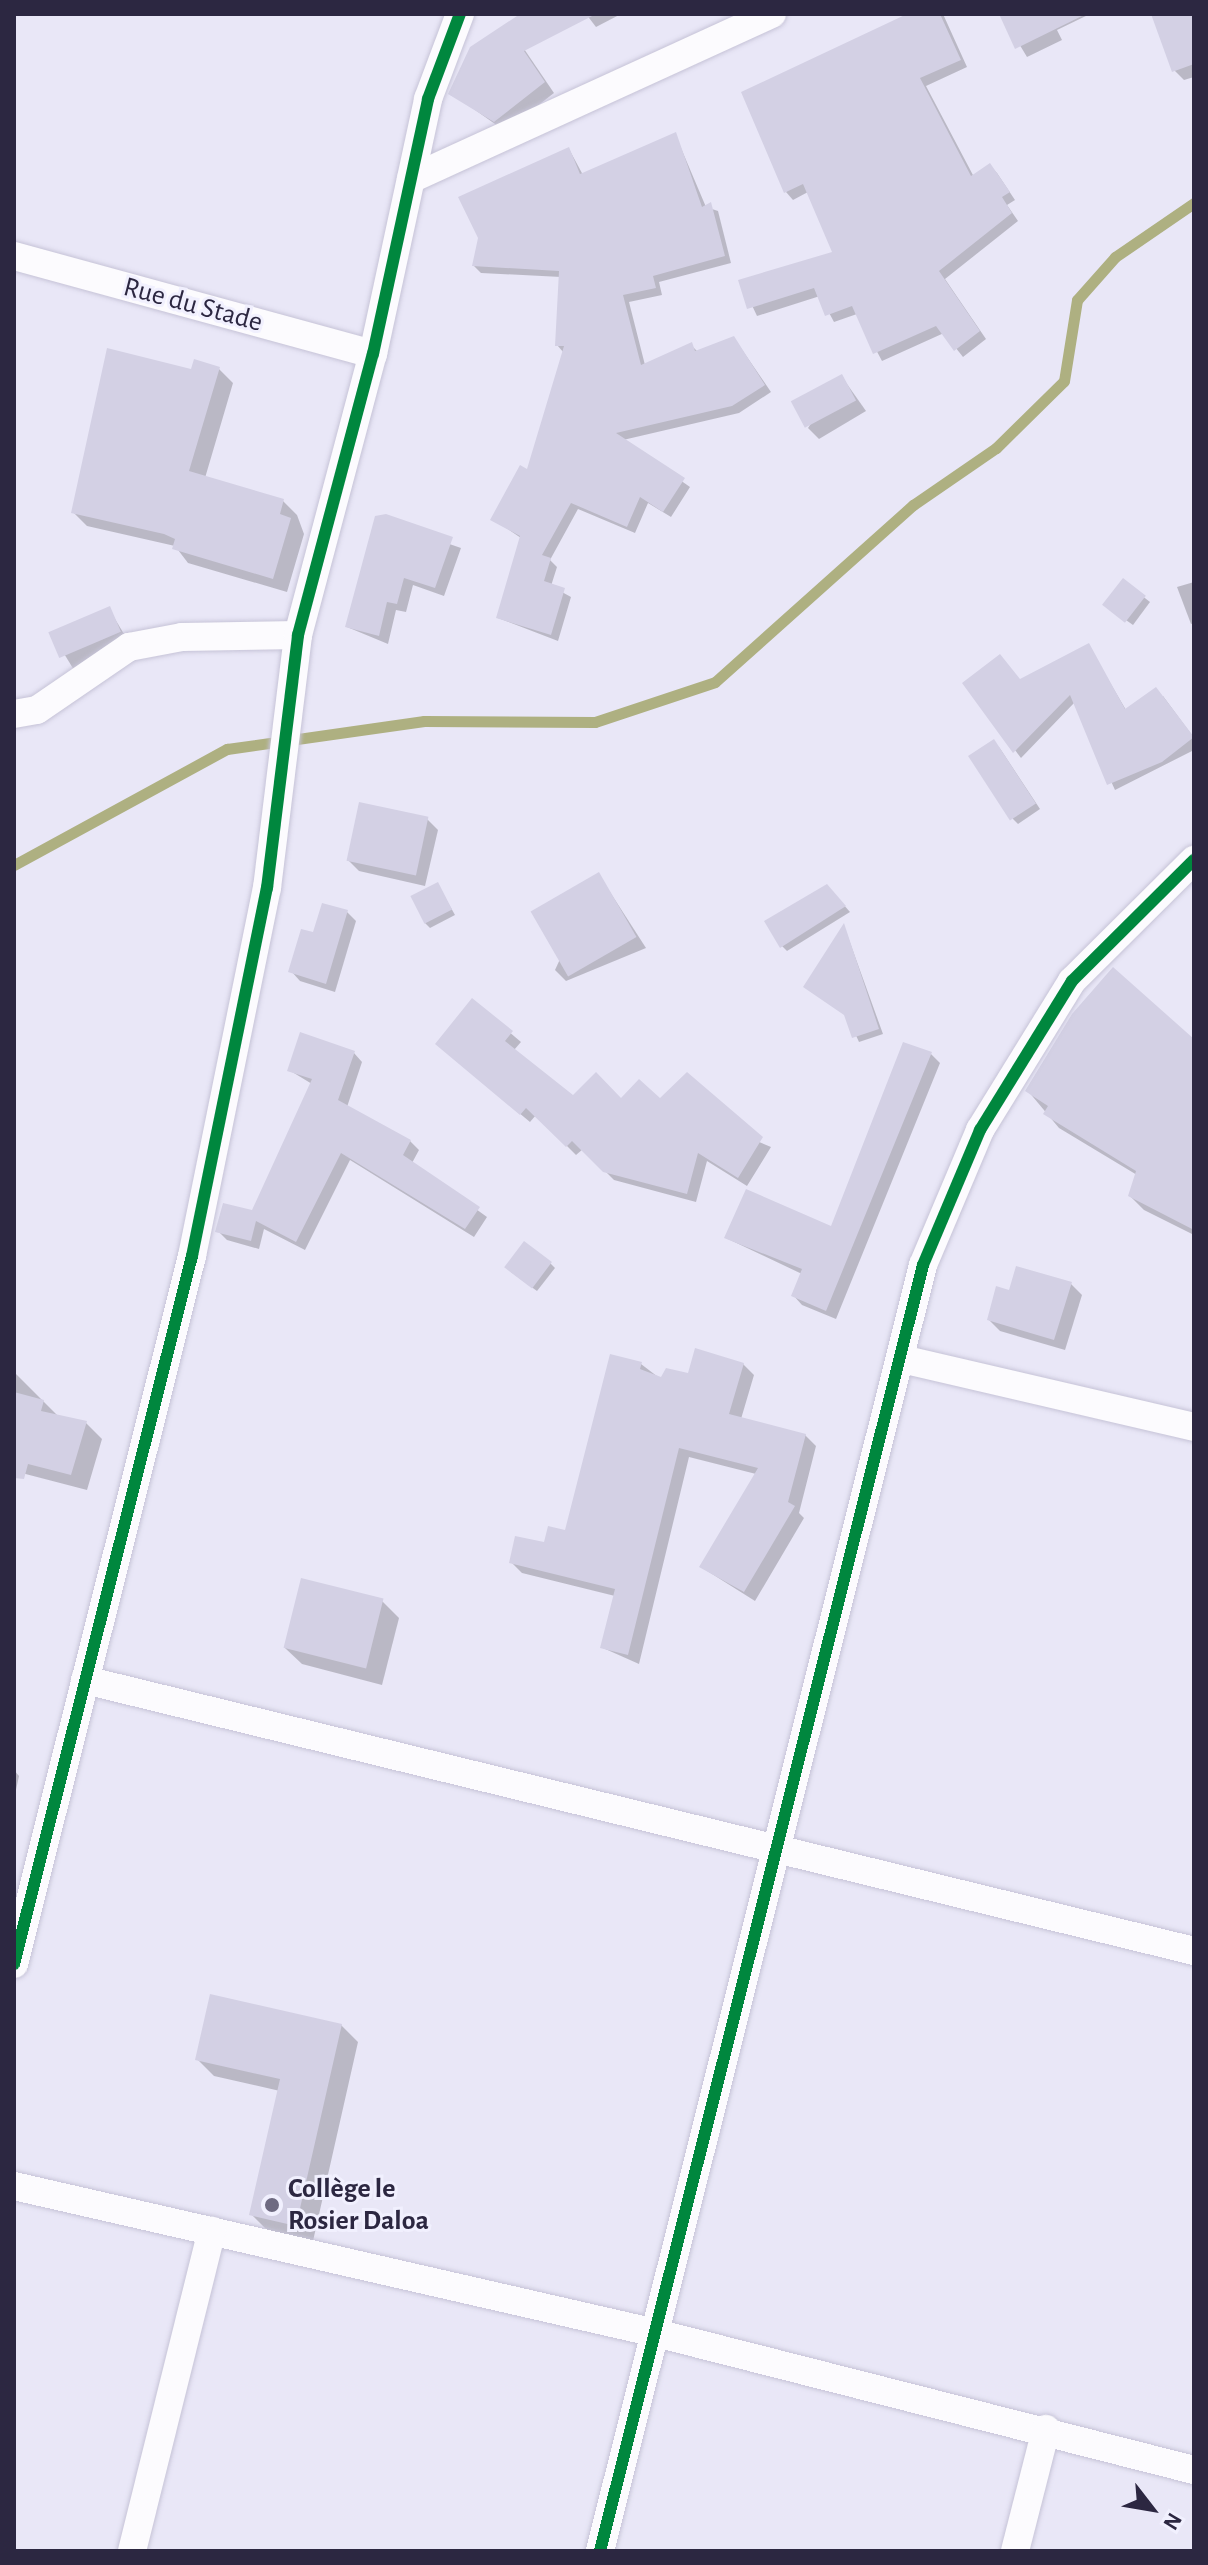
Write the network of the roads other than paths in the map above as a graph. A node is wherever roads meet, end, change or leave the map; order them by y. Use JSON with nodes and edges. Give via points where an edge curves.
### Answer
{"nodes":[{"id":1,"x":460,"y":14,"type":"edge"},
{"id":2,"x":772,"y":14,"type":"edge"},
{"id":3,"x":411,"y":179,"type":"junction"},
{"id":4,"x":14,"y":256,"type":"edge"},
{"id":5,"x":373,"y":354,"type":"junction"},
{"id":6,"x":298,"y":635,"type":"junction"},
{"id":7,"x":14,"y":714,"type":"edge"},
{"id":8,"x":1194,"y":860,"type":"edge"},
{"id":9,"x":902,"y":1359,"type":"junction"},
{"id":10,"x":1194,"y":1427,"type":"edge"},
{"id":11,"x":85,"y":1680,"type":"junction"},
{"id":12,"x":779,"y":1849,"type":"junction"},
{"id":13,"x":1194,"y":1951,"type":"edge"},
{"id":14,"x":14,"y":1964,"type":"edge"},
{"id":15,"x":14,"y":2186,"type":"edge"},
{"id":16,"x":212,"y":2231,"type":"junction"},
{"id":17,"x":656,"y":2333,"type":"junction"},
{"id":18,"x":1046,"y":2429,"type":"junction"},
{"id":19,"x":1194,"y":2470,"type":"edge"},
{"id":20,"x":132,"y":2551,"type":"edge"},
{"id":21,"x":600,"y":2551,"type":"edge"},
{"id":22,"x":1015,"y":2551,"type":"edge"}],
"edges":[{"from":1,"to":3,"type":"street","via":[[428,99]]},
{"from":2,"to":3,"type":"street"},
{"from":3,"to":5,"type":"street"},
{"from":4,"to":5,"type":"street","name":"Rue du Stade"},
{"from":5,"to":6,"type":"street"},
{"from":6,"to":7,"type":"street","via":[[182,637],[129,647],[37,710]]},
{"from":6,"to":11,"type":"street","via":[[267,888],[192,1256]]},
{"from":8,"to":9,"type":"street","via":[[1072,981],[980,1130],[923,1265]]},
{"from":9,"to":10,"type":"street"},
{"from":9,"to":12,"type":"street"},
{"from":11,"to":12,"type":"street"},
{"from":11,"to":14,"type":"street"},
{"from":12,"to":13,"type":"street"},
{"from":12,"to":17,"type":"street"},
{"from":15,"to":16,"type":"street"},
{"from":16,"to":17,"type":"street"},
{"from":16,"to":20,"type":"street"},
{"from":17,"to":18,"type":"street"},
{"from":17,"to":21,"type":"street"},
{"from":18,"to":19,"type":"street"},
{"from":18,"to":22,"type":"street"}]}
